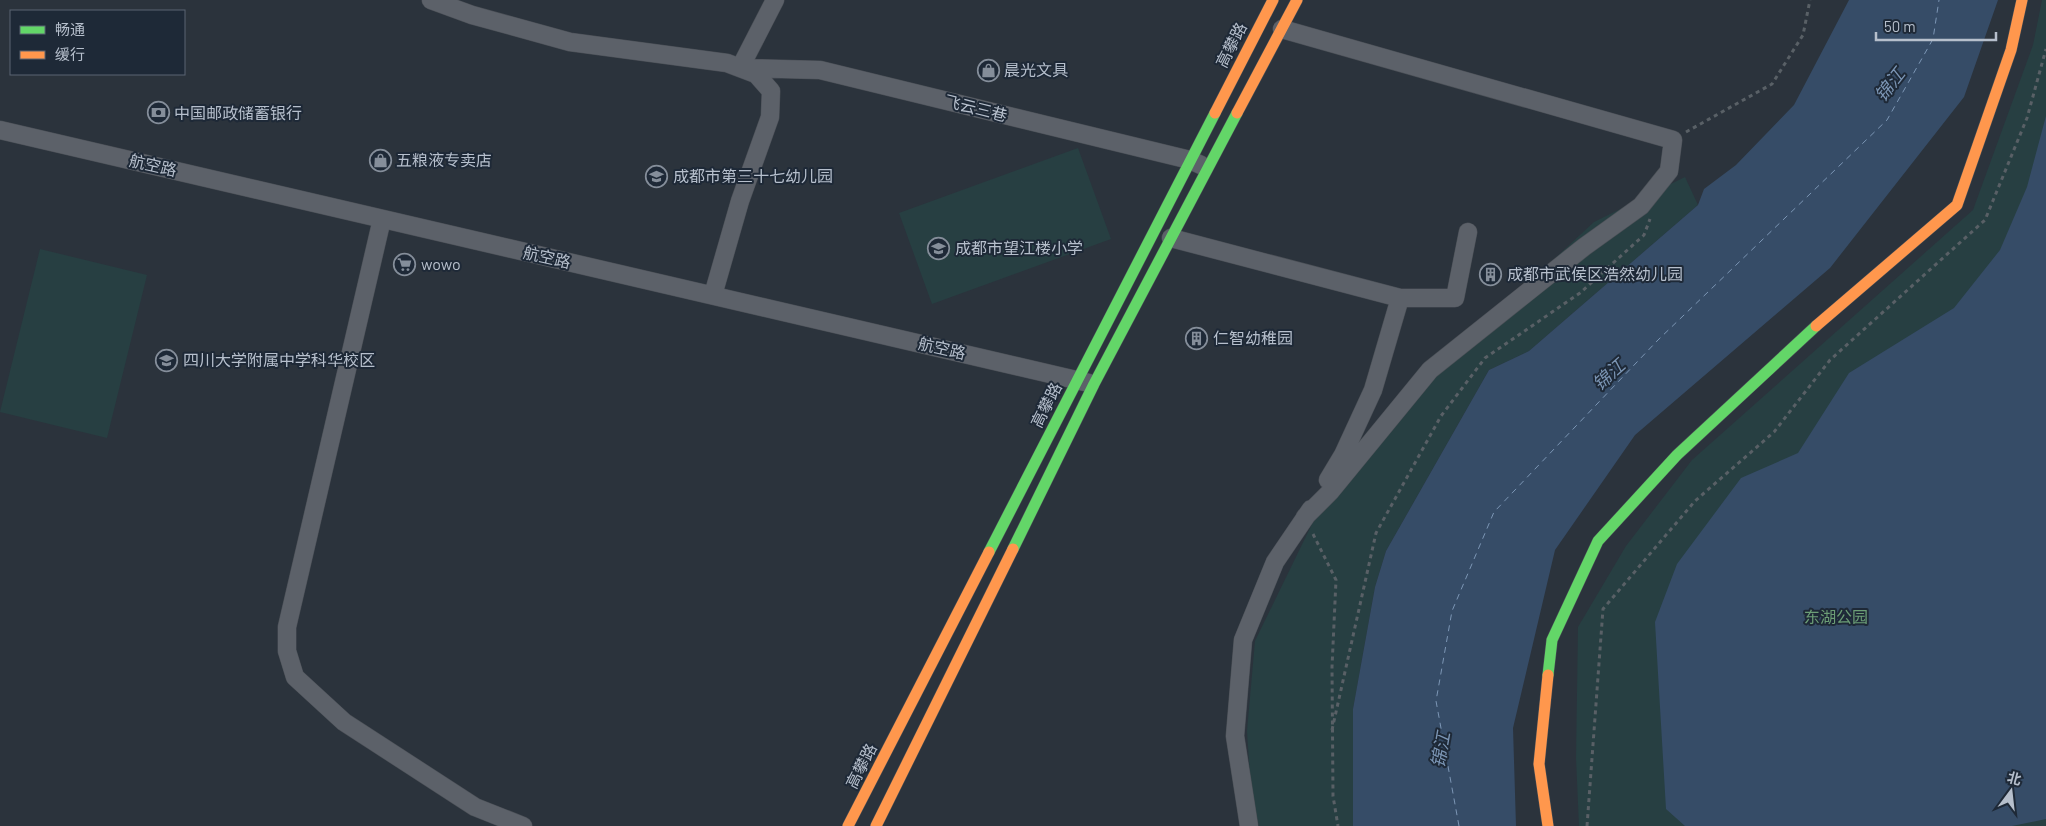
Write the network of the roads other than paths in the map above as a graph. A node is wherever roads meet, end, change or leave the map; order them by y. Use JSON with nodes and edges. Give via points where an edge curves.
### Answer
{"nodes":[{"id":1,"x":431,"y":0,"type":"edge"},
{"id":2,"x":775,"y":0,"type":"edge"},
{"id":3,"x":1273,"y":0,"type":"edge"},
{"id":4,"x":1298,"y":0,"type":"edge"},
{"id":5,"x":2022,"y":0,"type":"edge"},
{"id":6,"x":472,"y":7,"type":"edge"},
{"id":7,"x":1282,"y":29,"type":"junction"},
{"id":8,"x":740,"y":68,"type":"junction"},
{"id":9,"x":0,"y":130,"type":"edge"},
{"id":10,"x":1190,"y":160,"type":"junction"},
{"id":11,"x":1208,"y":169,"type":"junction"},
{"id":12,"x":382,"y":219,"type":"junction"},
{"id":13,"x":1468,"y":232,"type":"dead end"},
{"id":14,"x":1172,"y":238,"type":"junction"},
{"id":15,"x":713,"y":296,"type":"junction"},
{"id":16,"x":1400,"y":298,"type":"junction"},
{"id":17,"x":1086,"y":382,"type":"junction"},
{"id":18,"x":1306,"y":517,"type":"junction"},
{"id":19,"x":523,"y":826,"type":"edge"},
{"id":20,"x":848,"y":826,"type":"edge"},
{"id":21,"x":876,"y":826,"type":"edge"},
{"id":22,"x":1249,"y":826,"type":"edge"},
{"id":23,"x":1548,"y":826,"type":"edge"}],
"edges":[{"from":1,"to":6,"type":"street"},
{"from":2,"to":8,"type":"street"},
{"from":3,"to":10,"type":"main road","name":"高攀路"},
{"from":4,"to":7,"type":"main road","name":"高攀路"},
{"from":5,"to":23,"type":"main road","via":[[2011,50],[1957,205],[1806,334],[1677,455],[1598,541],[1552,640],[1538,764]]},
{"from":6,"to":8,"type":"street","via":[[570,42],[727,63]]},
{"from":7,"to":11,"type":"main road","name":"高攀路"},
{"from":7,"to":18,"type":"street","via":[[1673,140],[1669,172],[1641,206],[1584,247],[1430,370]]},
{"from":8,"to":10,"type":"street","name":"飞云三巷","via":[[820,70]]},
{"from":8,"to":15,"type":"street","via":[[756,74],[771,92],[770,117],[740,201]]},
{"from":9,"to":12,"type":"street","name":"航空路"},
{"from":10,"to":11,"type":"street","name":"飞云三巷"},
{"from":10,"to":17,"type":"main road","name":"高攀路"},
{"from":11,"to":14,"type":"main road","name":"高攀路"},
{"from":12,"to":15,"type":"street","name":"航空路"},
{"from":12,"to":19,"type":"street","via":[[287,627],[287,651],[295,677],[344,722],[475,807]]},
{"from":13,"to":16,"type":"street","via":[[1455,298]]},
{"from":14,"to":16,"type":"street"},
{"from":14,"to":17,"type":"main road","name":"高攀路"},
{"from":15,"to":17,"type":"street","name":"航空路"},
{"from":16,"to":18,"type":"street","via":[[1373,390],[1343,455]]},
{"from":17,"to":20,"type":"main road","name":"高攀路"},
{"from":17,"to":21,"type":"main road","name":"高攀路"},
{"from":18,"to":22,"type":"street","via":[[1275,562],[1243,640],[1235,736]]}]}
